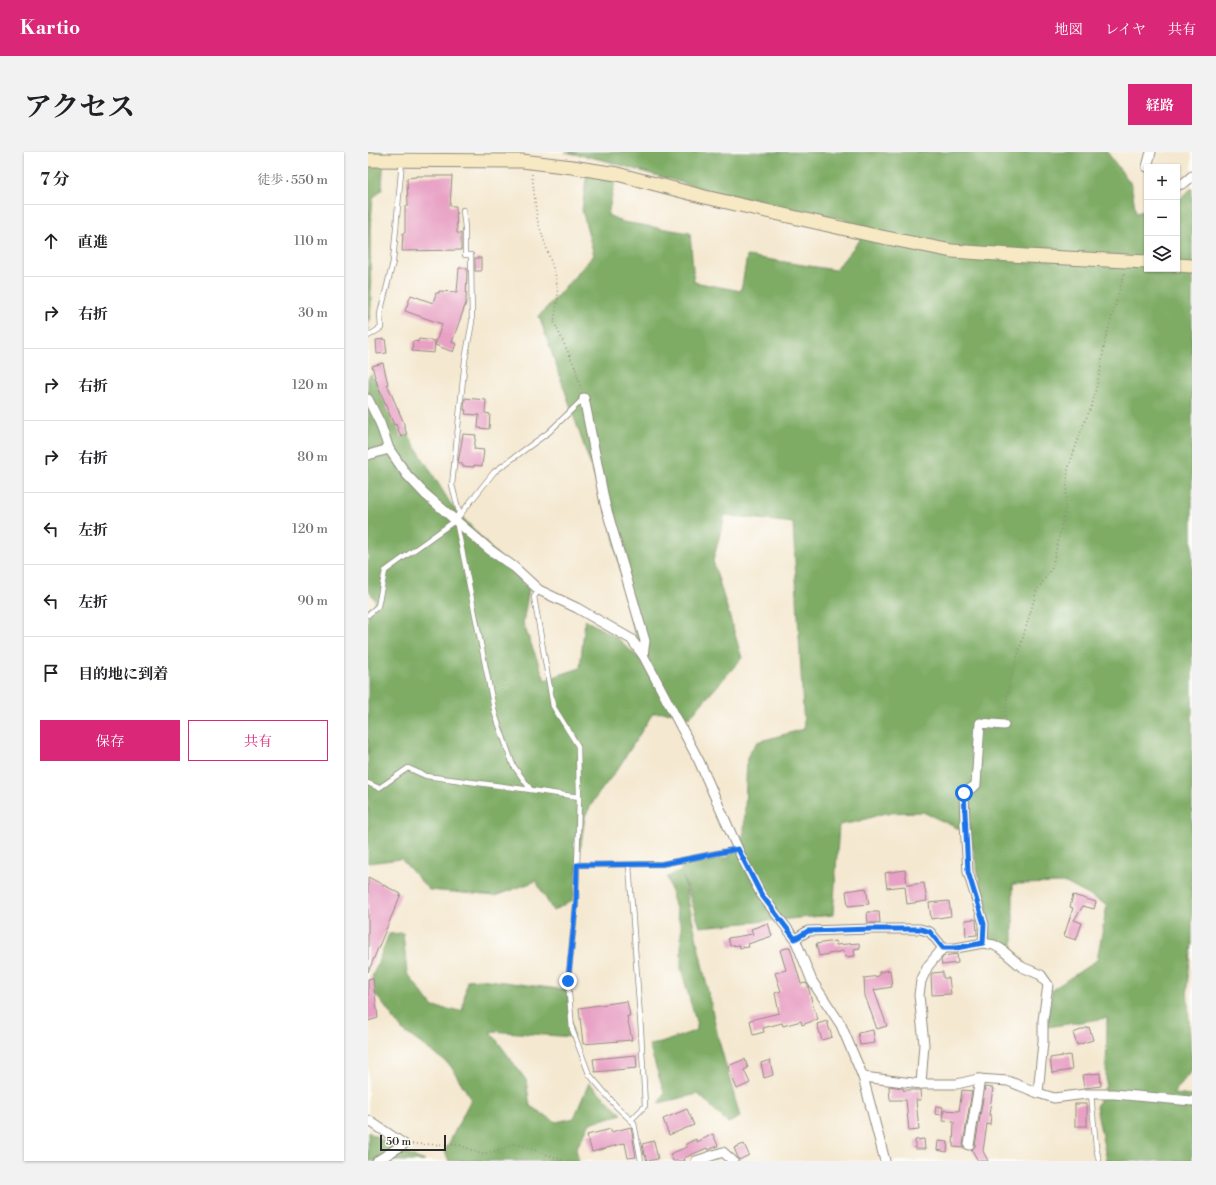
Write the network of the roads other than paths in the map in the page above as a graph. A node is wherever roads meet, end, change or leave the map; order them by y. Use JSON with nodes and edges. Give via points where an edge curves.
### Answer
{"nodes":[{"id":1,"x":1151,"y":152,"type":"edge"},
{"id":2,"x":368,"y":160,"type":"edge"},
{"id":3,"x":402,"y":160,"type":"junction"},
{"id":4,"x":1148,"y":164,"type":"edge"},
{"id":5,"x":1192,"y":176,"type":"edge"},
{"id":6,"x":1180,"y":184,"type":"edge"},
{"id":7,"x":463,"y":210,"type":"dead end"},
{"id":8,"x":1144,"y":262,"type":"edge"},
{"id":9,"x":1180,"y":265,"type":"edge"},
{"id":10,"x":1192,"y":266,"type":"edge"},
{"id":11,"x":368,"y":336,"type":"edge"},
{"id":12,"x":584,"y":398,"type":"joint"},
{"id":13,"x":368,"y":399,"type":"edge"},
{"id":14,"x":389,"y":449,"type":"junction"},
{"id":15,"x":368,"y":455,"type":"edge"},
{"id":16,"x":456,"y":520,"type":"junction"},
{"id":17,"x":539,"y":590,"type":"junction"},
{"id":18,"x":368,"y":615,"type":"edge"},
{"id":19,"x":643,"y":655,"type":"junction"},
{"id":20,"x":1004,"y":724,"type":"road end"},
{"id":21,"x":368,"y":783,"type":"edge"},
{"id":22,"x":531,"y":790,"type":"junction"},
{"id":23,"x":578,"y":797,"type":"junction"},
{"id":24,"x":738,"y":849,"type":"junction"},
{"id":25,"x":577,"y":865,"type":"junction"},
{"id":26,"x":629,"y":865,"type":"junction"},
{"id":27,"x":795,"y":939,"type":"junction"},
{"id":28,"x":983,"y":943,"type":"junction"},
{"id":29,"x":943,"y":948,"type":"junction"},
{"id":30,"x":863,"y":1077,"type":"junction"},
{"id":31,"x":980,"y":1079,"type":"junction"},
{"id":32,"x":921,"y":1084,"type":"junction"},
{"id":33,"x":1038,"y":1093,"type":"junction"},
{"id":34,"x":1091,"y":1094,"type":"junction"},
{"id":35,"x":1192,"y":1101,"type":"edge"},
{"id":36,"x":368,"y":1120,"type":"edge"},
{"id":37,"x":631,"y":1120,"type":"junction"},
{"id":38,"x":969,"y":1145,"type":"dead end"},
{"id":39,"x":377,"y":1161,"type":"edge"},
{"id":40,"x":641,"y":1161,"type":"edge"},
{"id":41,"x":696,"y":1161,"type":"edge"},
{"id":42,"x":733,"y":1161,"type":"edge"},
{"id":43,"x":885,"y":1161,"type":"edge"},
{"id":44,"x":1099,"y":1161,"type":"edge"}],
"edges":[{"from":1,"to":4,"type":"street"},
{"from":2,"to":3,"type":"street"},
{"from":3,"to":8,"type":"street","via":[[522,161],[572,167],[617,174],[705,197],[952,251]]},
{"from":3,"to":11,"type":"lane","via":[[393,262],[380,314],[381,328]]},
{"from":5,"to":6,"type":"street"},
{"from":7,"to":16,"type":"lane","via":[[465,255],[471,255],[472,322],[465,360],[452,485],[459,512]]},
{"from":9,"to":10,"type":"street"},
{"from":12,"to":16,"type":"lane","via":[[549,432],[494,472]]},
{"from":12,"to":19,"type":"street","via":[[605,504],[645,641]]},
{"from":13,"to":14,"type":"street"},
{"from":14,"to":15,"type":"street"},
{"from":14,"to":16,"type":"street","via":[[425,494]]},
{"from":16,"to":17,"type":"street"},
{"from":16,"to":18,"type":"lane","via":[[385,571],[378,606]]},
{"from":16,"to":22,"type":"lane","via":[[495,714],[513,765]]},
{"from":17,"to":19,"type":"street","via":[[631,639]]},
{"from":17,"to":23,"type":"lane","via":[[534,597],[553,706],[578,746]]},
{"from":19,"to":24,"type":"street","via":[[699,761]]},
{"from":20,"to":28,"type":"street","via":[[980,723],[976,785],[964,793],[968,872],[984,924]]},
{"from":21,"to":22,"type":"lane","via":[[379,788],[408,768],[426,776]]},
{"from":22,"to":23,"type":"lane"},
{"from":23,"to":25,"type":"lane"},
{"from":24,"to":26,"type":"lane","via":[[662,864]]},
{"from":24,"to":27,"type":"street","via":[[761,894]]},
{"from":25,"to":26,"type":"lane"},
{"from":25,"to":37,"type":"lane","via":[[576,904],[568,981],[572,1029],[589,1074]]},
{"from":26,"to":37,"type":"lane","via":[[645,1106]]},
{"from":27,"to":29,"type":"street","via":[[808,931],[920,929],[930,932]]},
{"from":27,"to":30,"type":"street","via":[[812,981],[841,1025]]},
{"from":28,"to":29,"type":"street"},
{"from":28,"to":33,"type":"street","via":[[1001,949],[1022,967],[1041,975],[1048,985]]},
{"from":29,"to":32,"type":"street","via":[[928,966],[921,981],[919,995],[924,1044]]},
{"from":30,"to":32,"type":"street"},
{"from":30,"to":43,"type":"street"},
{"from":31,"to":32,"type":"street","via":[[957,1084]]},
{"from":31,"to":33,"type":"street","via":[[1008,1081]]},
{"from":31,"to":38,"type":"street"},
{"from":33,"to":34,"type":"street","via":[[1054,1098]]},
{"from":34,"to":35,"type":"street"},
{"from":34,"to":44,"type":"lane"},
{"from":36,"to":39,"type":"street","via":[[404,1144]]},
{"from":37,"to":40,"type":"lane","via":[[634,1123]]},
{"from":41,"to":42,"type":"street","via":[[723,1152]]}]}
